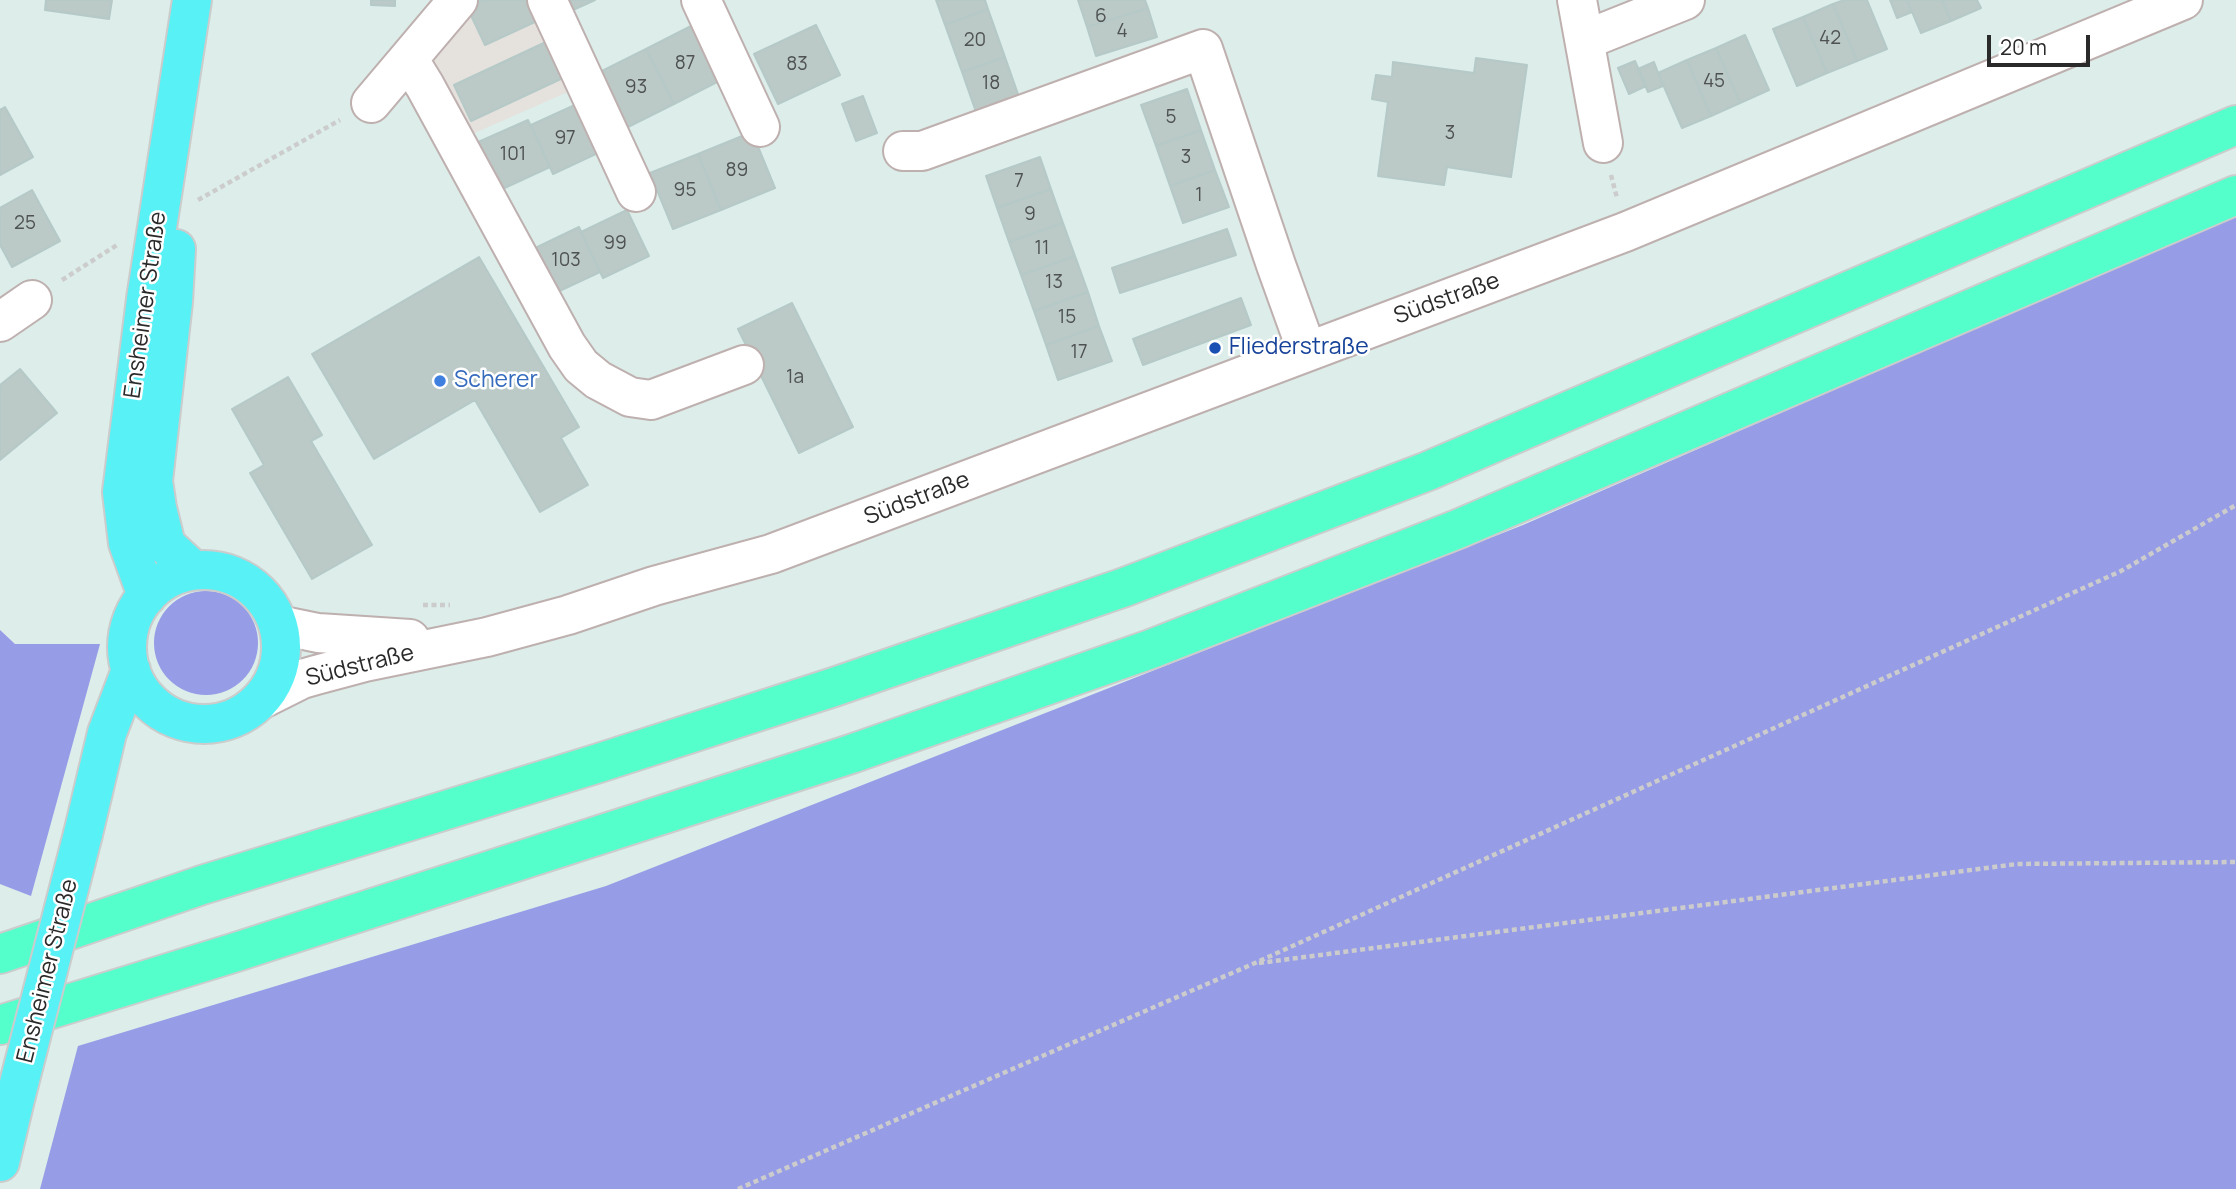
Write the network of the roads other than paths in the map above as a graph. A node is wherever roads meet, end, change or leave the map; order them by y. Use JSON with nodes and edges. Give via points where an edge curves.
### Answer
{"nodes":[{"id":1,"x":458,"y":0,"type":"edge"},
{"id":2,"x":547,"y":0,"type":"edge"},
{"id":3,"x":701,"y":0,"type":"edge"},
{"id":4,"x":1577,"y":0,"type":"edge"},
{"id":5,"x":1685,"y":0,"type":"edge"},
{"id":6,"x":2183,"y":0,"type":"edge"},
{"id":7,"x":191,"y":6,"type":"edge"},
{"id":8,"x":1585,"y":40,"type":"junction"},
{"id":9,"x":408,"y":60,"type":"junction"},
{"id":10,"x":371,"y":103,"type":"road end"},
{"id":11,"x":2236,"y":125,"type":"edge"},
{"id":12,"x":760,"y":127,"type":"dead end"},
{"id":13,"x":1603,"y":143,"type":"road end"},
{"id":14,"x":903,"y":151,"type":"dead end"},
{"id":15,"x":636,"y":192,"type":"dead end"},
{"id":16,"x":2236,"y":195,"type":"edge"},
{"id":17,"x":1307,"y":351,"type":"junction"},
{"id":18,"x":744,"y":365,"type":"dead end"},
{"id":19,"x":193,"y":570,"type":"junction"},
{"id":20,"x":147,"y":596,"type":"junction"},
{"id":21,"x":279,"y":625,"type":"junction"},
{"id":22,"x":461,"y":643,"type":"junction"},
{"id":23,"x":131,"y":670,"type":"junction"},
{"id":24,"x":262,"y":699,"type":"junction"},
{"id":25,"x":156,"y":707,"type":"junction"},
{"id":26,"x":95,"y":780,"type":"junction"},
{"id":27,"x":202,"y":885,"type":"junction"},
{"id":28,"x":0,"y":928,"type":"edge"},
{"id":29,"x":0,"y":954,"type":"edge"},
{"id":30,"x":0,"y":1025,"type":"edge"},
{"id":31,"x":0,"y":1162,"type":"edge"}],
"edges":[{"from":1,"to":9,"type":"street"},
{"from":2,"to":15,"type":"street"},
{"from":3,"to":12,"type":"street"},
{"from":4,"to":8,"type":"street"},
{"from":5,"to":8,"type":"street"},
{"from":6,"to":17,"type":"street","name":"Südstraße","via":[[1625,232]]},
{"from":7,"to":19,"type":"main road","name":"Ensheimer Straße","via":[[173,302],[153,481],[166,545]]},
{"from":7,"to":20,"type":"main road","name":"Ensheimer Straße","via":[[122,492],[128,543]]},
{"from":8,"to":13,"type":"street"},
{"from":9,"to":10,"type":"street"},
{"from":9,"to":18,"type":"street","via":[[581,366],[615,390],[652,400]]},
{"from":11,"to":27,"type":"highway","via":[[1428,471],[1125,587],[691,734]]},
{"from":14,"to":17,"type":"street","via":[[922,151],[1203,49]]},
{"from":16,"to":30,"type":"highway","via":[[1458,529],[1151,649],[851,754]]},
{"from":17,"to":22,"type":"street","name":"Südstraße","via":[[771,554]]},
{"from":19,"to":20,"type":"main road","via":[[160,584]]},
{"from":19,"to":21,"type":"main road","via":[[236,577],[255,589],[270,605]]},
{"from":20,"to":23,"type":"main road","via":[[132,618],[127,644]]},
{"from":21,"to":22,"type":"street","name":"Südstraße","via":[[318,633]]},
{"from":21,"to":24,"type":"main road","via":[[282,651],[276,677]]},
{"from":22,"to":24,"type":"street","name":"Südstraße","via":[[316,675]]},
{"from":23,"to":25,"type":"main road"},
{"from":23,"to":26,"type":"main road","name":"Ensheimer Straße"},
{"from":24,"to":25,"type":"main road","via":[[222,722],[199,724],[176,719]]},
{"from":25,"to":26,"type":"main road","name":"Ensheimer Straße","via":[[127,734]]},
{"from":26,"to":31,"type":"main road","name":"Ensheimer Straße","bridge":true},
{"from":27,"to":28,"type":"highway","via":[[54,921]]},
{"from":27,"to":29,"type":"highway"}]}
